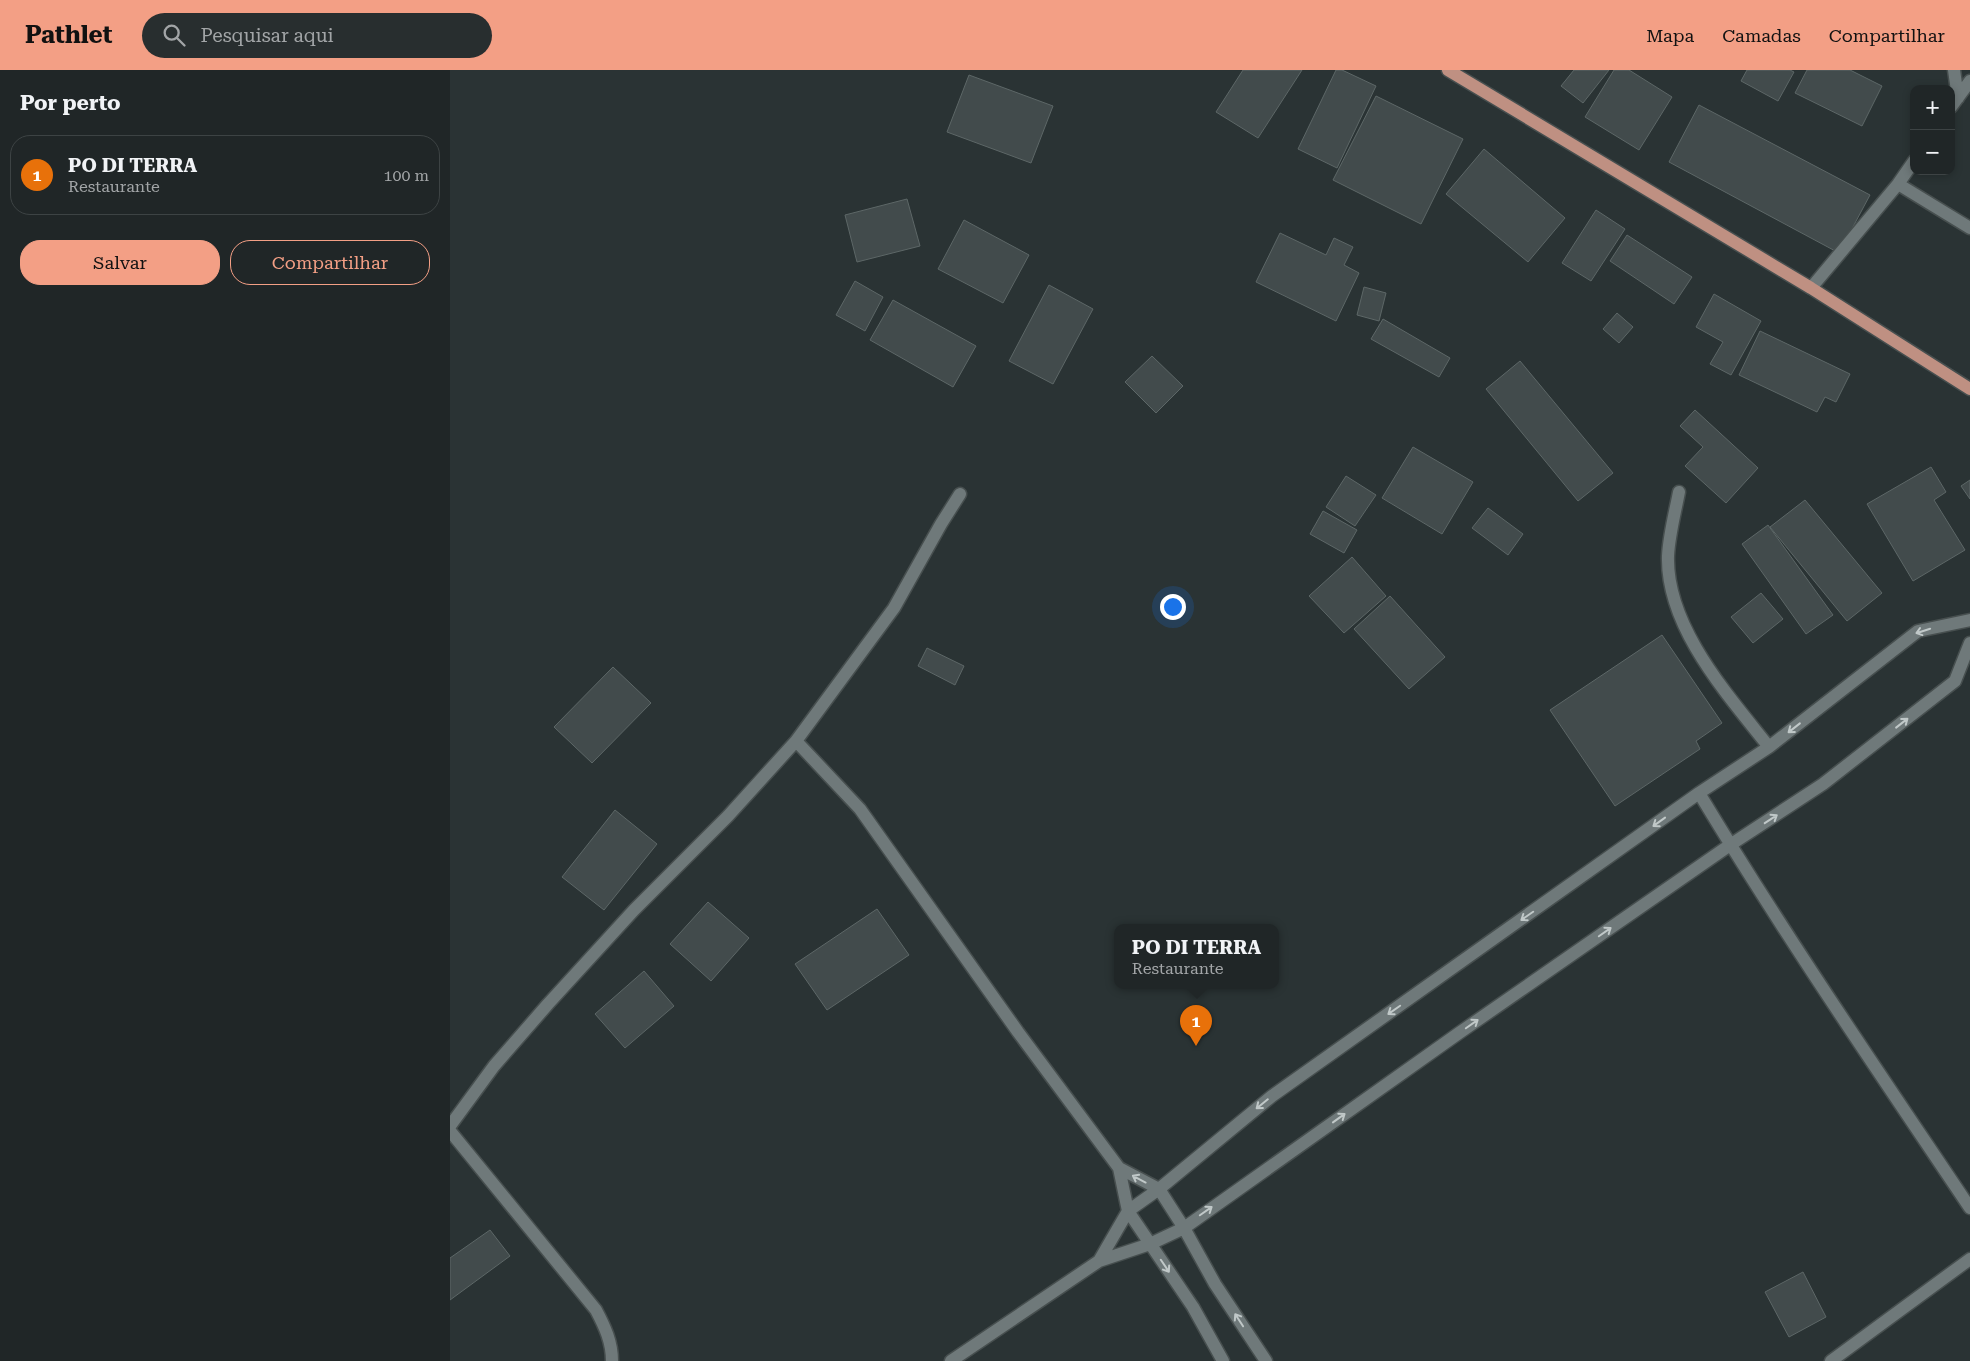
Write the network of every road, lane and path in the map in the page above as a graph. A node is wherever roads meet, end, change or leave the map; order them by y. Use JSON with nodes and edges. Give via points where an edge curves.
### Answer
{"nodes":[{"id":1,"x":1448,"y":70,"type":"edge"},
{"id":2,"x":1954,"y":70,"type":"edge"},
{"id":3,"x":1970,"y":80,"type":"edge"},
{"id":4,"x":1954,"y":85,"type":"edge"},
{"id":5,"x":1955,"y":101,"type":"edge"},
{"id":6,"x":1910,"y":167,"type":"edge"},
{"id":7,"x":1898,"y":184,"type":"junction"},
{"id":8,"x":1970,"y":228,"type":"edge"},
{"id":9,"x":1811,"y":288,"type":"junction"},
{"id":10,"x":1970,"y":389,"type":"edge"},
{"id":11,"x":1679,"y":492,"type":"dead end"},
{"id":12,"x":960,"y":494,"type":"dead end"},
{"id":13,"x":1970,"y":620,"type":"edge"},
{"id":14,"x":1970,"y":643,"type":"edge"},
{"id":15,"x":796,"y":741,"type":"junction"},
{"id":16,"x":1769,"y":747,"type":"junction"},
{"id":17,"x":1699,"y":793,"type":"junction"},
{"id":18,"x":1730,"y":845,"type":"junction"},
{"id":19,"x":450,"y":1126,"type":"edge"},
{"id":20,"x":450,"y":1131,"type":"edge"},
{"id":21,"x":1119,"y":1168,"type":"junction"},
{"id":22,"x":1159,"y":1189,"type":"junction"},
{"id":23,"x":1970,"y":1208,"type":"edge"},
{"id":24,"x":1128,"y":1211,"type":"junction"},
{"id":25,"x":1184,"y":1228,"type":"junction"},
{"id":26,"x":1150,"y":1244,"type":"junction"},
{"id":27,"x":1970,"y":1259,"type":"edge"},
{"id":28,"x":1099,"y":1261,"type":"junction"},
{"id":29,"x":612,"y":1361,"type":"edge"},
{"id":30,"x":951,"y":1361,"type":"edge"},
{"id":31,"x":1223,"y":1361,"type":"edge"},
{"id":32,"x":1266,"y":1361,"type":"edge"},
{"id":33,"x":1831,"y":1361,"type":"edge"}],
"edges":[{"from":1,"to":9,"type":"main road"},
{"from":2,"to":4,"type":"street"},
{"from":3,"to":5,"type":"street"},
{"from":6,"to":7,"type":"street"},
{"from":7,"to":8,"type":"street"},
{"from":7,"to":9,"type":"street"},
{"from":9,"to":10,"type":"main road"},
{"from":11,"to":16,"type":"street","via":[[1668,557],[1674,596],[1689,636],[1714,678]]},
{"from":12,"to":15,"type":"street","via":[[894,608]]},
{"from":13,"to":16,"type":"street","one_way":true,"via":[[1918,631]]},
{"from":18,"to":14,"type":"street","one_way":true,"via":[[1823,784],[1956,681]]},
{"from":15,"to":19,"type":"street","via":[[548,1004],[494,1066]]},
{"from":15,"to":21,"type":"street","via":[[860,809]]},
{"from":16,"to":17,"type":"street"},
{"from":17,"to":18,"type":"street"},
{"from":17,"to":22,"type":"street","one_way":true,"via":[[1272,1096]]},
{"from":18,"to":23,"type":"street"},
{"from":25,"to":18,"type":"street","one_way":true},
{"from":20,"to":29,"type":"street","via":[[596,1310],[608,1334]]},
{"from":22,"to":21,"type":"street","one_way":true},
{"from":21,"to":24,"type":"street"},
{"from":22,"to":24,"type":"street"},
{"from":22,"to":25,"type":"street"},
{"from":24,"to":26,"type":"street"},
{"from":24,"to":28,"type":"street"},
{"from":25,"to":26,"type":"street"},
{"from":32,"to":25,"type":"street","one_way":true,"via":[[1215,1284]]},
{"from":26,"to":28,"type":"street"},
{"from":26,"to":31,"type":"street","one_way":true,"via":[[1193,1307]]},
{"from":27,"to":33,"type":"street"},
{"from":28,"to":30,"type":"street"}]}
